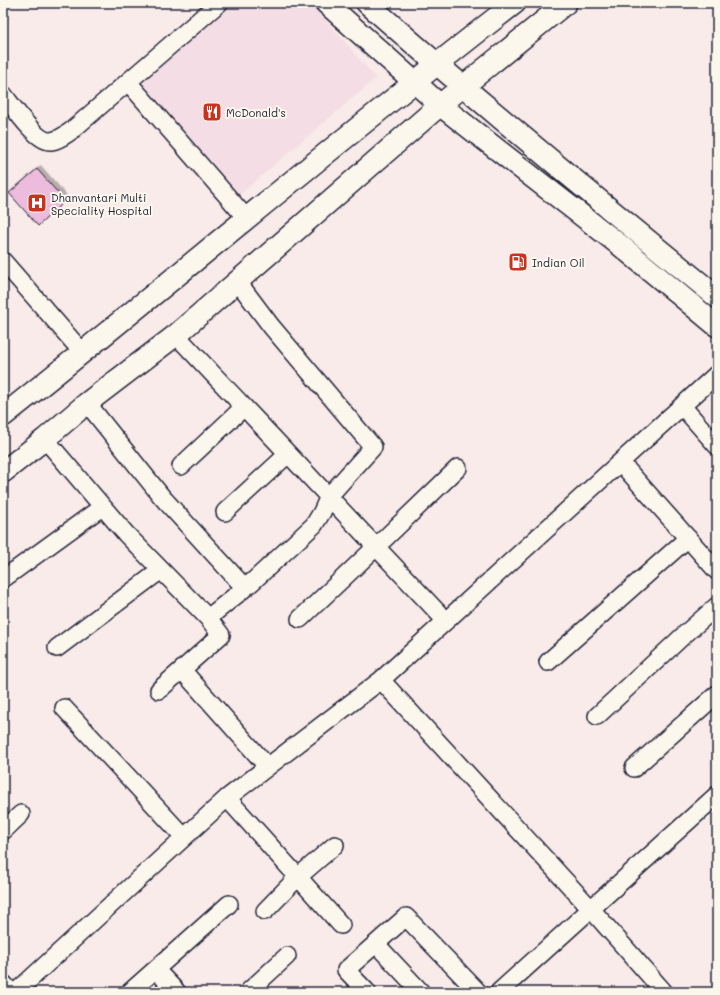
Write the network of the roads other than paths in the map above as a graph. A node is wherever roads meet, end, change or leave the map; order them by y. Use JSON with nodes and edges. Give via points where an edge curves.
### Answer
{"nodes":[{"id":1,"x":219,"y":3,"type":"edge"},
{"id":2,"x":326,"y":3,"type":"edge"},
{"id":3,"x":367,"y":3,"type":"edge"},
{"id":4,"x":515,"y":3,"type":"edge"},
{"id":5,"x":566,"y":3,"type":"edge"},
{"id":6,"x":436,"y":64,"type":"junction"},
{"id":7,"x":128,"y":82,"type":"junction"},
{"id":8,"x":414,"y":82,"type":"junction"},
{"id":9,"x":463,"y":86,"type":"junction"},
{"id":10,"x":3,"y":94,"type":"edge"},
{"id":11,"x":440,"y":105,"type":"junction"},
{"id":12,"x":247,"y":219,"type":"junction"},
{"id":13,"x":3,"y":261,"type":"edge"},
{"id":14,"x":238,"y":282,"type":"junction"},
{"id":15,"x":717,"y":297,"type":"edge"},
{"id":16,"x":717,"y":326,"type":"edge"},
{"id":17,"x":176,"y":335,"type":"junction"},
{"id":18,"x":83,"y":353,"type":"junction"},
{"id":19,"x":717,"y":374,"type":"edge"},
{"id":20,"x":87,"y":403,"type":"junction"},
{"id":21,"x":682,"y":406,"type":"junction"},
{"id":22,"x":244,"y":407,"type":"junction"},
{"id":23,"x":3,"y":415,"type":"edge"},
{"id":24,"x":45,"y":439,"type":"junction"},
{"id":25,"x":717,"y":446,"type":"edge"},
{"id":26,"x":288,"y":454,"type":"junction"},
{"id":27,"x":621,"y":463,"type":"junction"},
{"id":28,"x":181,"y":466,"type":"dead end"},
{"id":29,"x":458,"y":468,"type":"dead end"},
{"id":30,"x":3,"y":472,"type":"edge"},
{"id":31,"x":329,"y":496,"type":"junction"},
{"id":32,"x":102,"y":507,"type":"junction"},
{"id":33,"x":225,"y":512,"type":"dead end"},
{"id":34,"x":688,"y":538,"type":"junction"},
{"id":35,"x":376,"y":547,"type":"junction"},
{"id":36,"x":161,"y":570,"type":"junction"},
{"id":37,"x":717,"y":571,"type":"edge"},
{"id":38,"x":3,"y":579,"type":"edge"},
{"id":39,"x":245,"y":588,"type":"junction"},
{"id":40,"x":717,"y":606,"type":"edge"},
{"id":41,"x":208,"y":618,"type":"junction"},
{"id":42,"x":300,"y":619,"type":"dead end"},
{"id":43,"x":446,"y":621,"type":"junction"},
{"id":44,"x":57,"y":648,"type":"dead end"},
{"id":45,"x":548,"y":662,"type":"dead end"},
{"id":46,"x":182,"y":670,"type":"junction"},
{"id":47,"x":381,"y":680,"type":"junction"},
{"id":48,"x":159,"y":690,"type":"dead end"},
{"id":49,"x":717,"y":694,"type":"edge"},
{"id":50,"x":64,"y":708,"type":"dead end"},
{"id":51,"x":597,"y":716,"type":"dead end"},
{"id":52,"x":267,"y":766,"type":"junction"},
{"id":53,"x":634,"y":768,"type":"dead end"},
{"id":54,"x":717,"y":795,"type":"edge"},
{"id":55,"x":227,"y":798,"type":"junction"},
{"id":56,"x":21,"y":814,"type":"dead end"},
{"id":57,"x":3,"y":831,"type":"edge"},
{"id":58,"x":184,"y":837,"type":"junction"},
{"id":59,"x":335,"y":845,"type":"dead end"},
{"id":60,"x":298,"y":877,"type":"junction"},
{"id":61,"x":229,"y":904,"type":"dead end"},
{"id":62,"x":591,"y":908,"type":"junction"},
{"id":63,"x":265,"y":911,"type":"dead end"},
{"id":64,"x":341,"y":925,"type":"dead end"},
{"id":65,"x":376,"y":944,"type":"junction"},
{"id":66,"x":287,"y":956,"type":"dead end"},
{"id":67,"x":156,"y":970,"type":"junction"},
{"id":68,"x":3,"y":986,"type":"edge"},
{"id":69,"x":661,"y":991,"type":"edge"},
{"id":70,"x":8,"y":992,"type":"edge"},
{"id":71,"x":16,"y":992,"type":"edge"},
{"id":72,"x":130,"y":992,"type":"edge"},
{"id":73,"x":177,"y":992,"type":"edge"},
{"id":74,"x":248,"y":992,"type":"edge"},
{"id":75,"x":367,"y":992,"type":"edge"},
{"id":76,"x":421,"y":992,"type":"edge"},
{"id":77,"x":478,"y":992,"type":"edge"},
{"id":78,"x":499,"y":992,"type":"edge"}],
"edges":[{"from":1,"to":7,"type":"street"},
{"from":2,"to":8,"type":"street"},
{"from":3,"to":6,"type":"street"},
{"from":4,"to":6,"type":"street"},
{"from":5,"to":9,"type":"street"},
{"from":6,"to":8,"type":"street"},
{"from":6,"to":9,"type":"street"},
{"from":7,"to":10,"type":"street","via":[[71,131],[50,142],[31,129]]},
{"from":7,"to":12,"type":"street"},
{"from":8,"to":11,"type":"street"},
{"from":8,"to":12,"type":"street"},
{"from":9,"to":11,"type":"street"},
{"from":9,"to":15,"type":"street","via":[[572,180]]},
{"from":11,"to":14,"type":"street"},
{"from":11,"to":16,"type":"street","via":[[621,246]]},
{"from":12,"to":18,"type":"street"},
{"from":13,"to":18,"type":"street"},
{"from":14,"to":17,"type":"street"},
{"from":14,"to":31,"type":"street","via":[[271,326],[373,447]]},
{"from":17,"to":20,"type":"street"},
{"from":17,"to":22,"type":"street"},
{"from":18,"to":23,"type":"street"},
{"from":19,"to":21,"type":"street"},
{"from":20,"to":24,"type":"street"},
{"from":20,"to":39,"type":"street","via":[[162,497]]},
{"from":21,"to":25,"type":"street"},
{"from":21,"to":27,"type":"street"},
{"from":22,"to":26,"type":"street"},
{"from":22,"to":28,"type":"street"},
{"from":24,"to":30,"type":"street"},
{"from":24,"to":32,"type":"street"},
{"from":26,"to":31,"type":"street"},
{"from":26,"to":33,"type":"street"},
{"from":27,"to":34,"type":"street"},
{"from":27,"to":43,"type":"street"},
{"from":29,"to":35,"type":"street"},
{"from":31,"to":35,"type":"street"},
{"from":31,"to":39,"type":"street","via":[[314,525]]},
{"from":32,"to":36,"type":"street"},
{"from":32,"to":38,"type":"street"},
{"from":34,"to":37,"type":"street"},
{"from":34,"to":45,"type":"street"},
{"from":35,"to":42,"type":"street"},
{"from":35,"to":43,"type":"street"},
{"from":36,"to":41,"type":"street"},
{"from":36,"to":44,"type":"street"},
{"from":39,"to":41,"type":"street"},
{"from":40,"to":51,"type":"street"},
{"from":41,"to":46,"type":"street","via":[[221,635]]},
{"from":43,"to":47,"type":"street"},
{"from":46,"to":48,"type":"street"},
{"from":46,"to":52,"type":"street"},
{"from":47,"to":52,"type":"street"},
{"from":47,"to":62,"type":"street"},
{"from":49,"to":53,"type":"street"},
{"from":50,"to":58,"type":"street"},
{"from":52,"to":55,"type":"street"},
{"from":54,"to":62,"type":"street"},
{"from":55,"to":58,"type":"street"},
{"from":55,"to":60,"type":"street"},
{"from":56,"to":57,"type":"street"},
{"from":58,"to":71,"type":"street"},
{"from":59,"to":60,"type":"street"},
{"from":60,"to":63,"type":"street"},
{"from":60,"to":64,"type":"street"},
{"from":61,"to":67,"type":"street"},
{"from":62,"to":69,"type":"street"},
{"from":62,"to":78,"type":"street"},
{"from":65,"to":75,"type":"street","via":[[346,970]]},
{"from":65,"to":76,"type":"street"},
{"from":65,"to":77,"type":"street","via":[[406,916]]},
{"from":66,"to":74,"type":"street"},
{"from":67,"to":72,"type":"street"},
{"from":67,"to":73,"type":"street"},
{"from":68,"to":70,"type":"street"}]}
